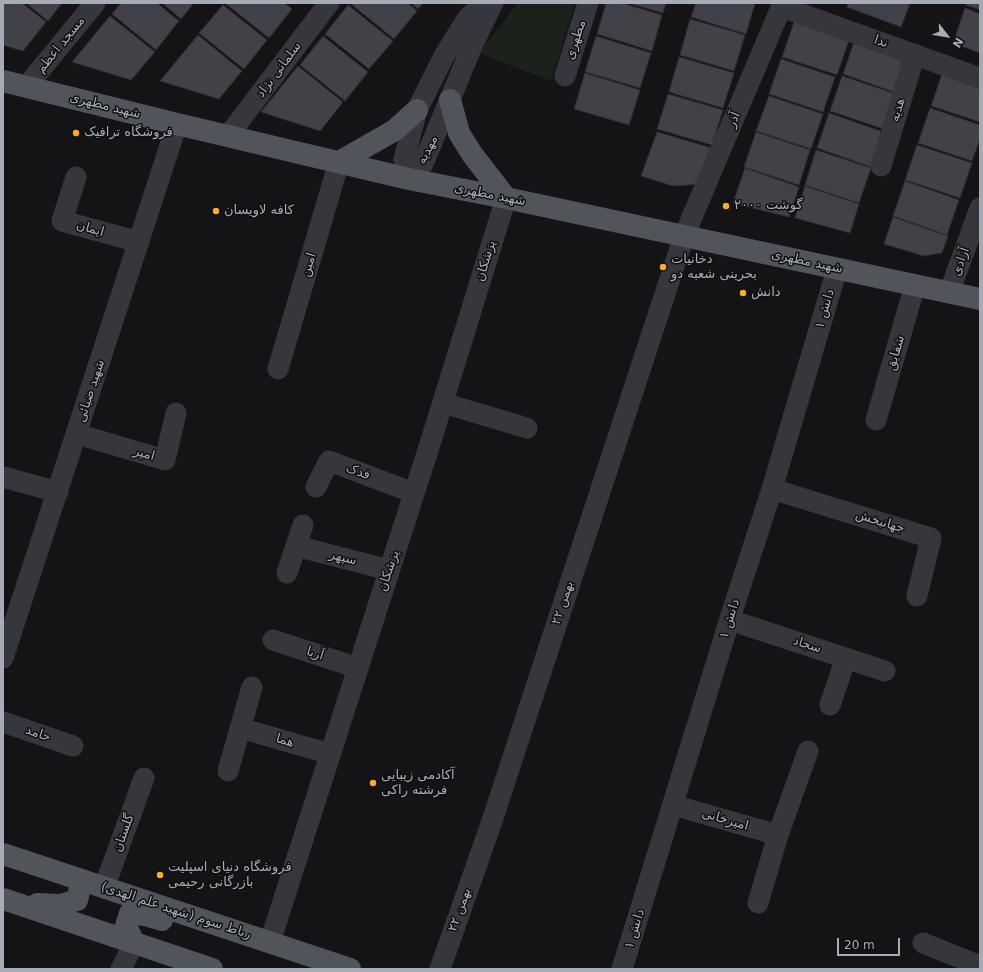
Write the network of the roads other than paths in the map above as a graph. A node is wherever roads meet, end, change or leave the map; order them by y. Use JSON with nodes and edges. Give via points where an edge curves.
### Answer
{"nodes":[{"id":1,"x":95,"y":3,"type":"edge"},
{"id":2,"x":330,"y":3,"type":"edge"},
{"id":3,"x":483,"y":3,"type":"edge"},
{"id":4,"x":493,"y":3,"type":"edge"},
{"id":5,"x":588,"y":3,"type":"edge"},
{"id":6,"x":783,"y":5,"type":"edge"},
{"id":7,"x":915,"y":54,"type":"junction"},
{"id":8,"x":565,"y":76,"type":"dead end"},
{"id":9,"x":980,"y":78,"type":"edge"},
{"id":10,"x":3,"y":81,"type":"edge"},
{"id":11,"x":27,"y":86,"type":"junction"},
{"id":12,"x":450,"y":100,"type":"junction"},
{"id":13,"x":417,"y":110,"type":"junction"},
{"id":14,"x":177,"y":124,"type":"junction"},
{"id":15,"x":228,"y":136,"type":"junction"},
{"id":16,"x":340,"y":162,"type":"junction"},
{"id":17,"x":881,"y":166,"type":"dead end"},
{"id":18,"x":76,"y":177,"type":"dead end"},
{"id":19,"x":409,"y":179,"type":"junction"},
{"id":20,"x":506,"y":198,"type":"junction"},
{"id":21,"x":980,"y":208,"type":"edge"},
{"id":22,"x":684,"y":236,"type":"junction"},
{"id":23,"x":139,"y":242,"type":"junction"},
{"id":24,"x":837,"y":269,"type":"junction"},
{"id":25,"x":915,"y":285,"type":"junction"},
{"id":26,"x":949,"y":293,"type":"junction"},
{"id":27,"x":980,"y":300,"type":"edge"},
{"id":28,"x":278,"y":369,"type":"dead end"},
{"id":29,"x":442,"y":403,"type":"junction"},
{"id":30,"x":176,"y":413,"type":"dead end"},
{"id":31,"x":876,"y":420,"type":"dead end"},
{"id":32,"x":527,"y":428,"type":"dead end"},
{"id":33,"x":77,"y":434,"type":"junction"},
{"id":34,"x":3,"y":477,"type":"edge"},
{"id":35,"x":316,"y":487,"type":"dead end"},
{"id":36,"x":772,"y":489,"type":"junction"},
{"id":37,"x":58,"y":492,"type":"junction"},
{"id":38,"x":414,"y":493,"type":"junction"},
{"id":39,"x":304,"y":525,"type":"dead end"},
{"id":40,"x":296,"y":546,"type":"junction"},
{"id":41,"x":389,"y":570,"type":"junction"},
{"id":42,"x":287,"y":573,"type":"dead end"},
{"id":43,"x":916,"y":596,"type":"dead end"},
{"id":44,"x":730,"y":620,"type":"junction"},
{"id":45,"x":273,"y":640,"type":"dead end"},
{"id":46,"x":3,"y":657,"type":"edge"},
{"id":47,"x":846,"y":658,"type":"junction"},
{"id":48,"x":358,"y":668,"type":"junction"},
{"id":49,"x":885,"y":670,"type":"dead end"},
{"id":50,"x":252,"y":687,"type":"dead end"},
{"id":51,"x":830,"y":705,"type":"dead end"},
{"id":52,"x":3,"y":722,"type":"edge"},
{"id":53,"x":240,"y":728,"type":"junction"},
{"id":54,"x":73,"y":746,"type":"dead end"},
{"id":55,"x":808,"y":751,"type":"dead end"},
{"id":56,"x":330,"y":754,"type":"junction"},
{"id":57,"x":228,"y":771,"type":"dead end"},
{"id":58,"x":144,"y":778,"type":"dead end"},
{"id":59,"x":673,"y":805,"type":"junction"},
{"id":60,"x":778,"y":835,"type":"junction"},
{"id":61,"x":3,"y":854,"type":"edge"},
{"id":62,"x":82,"y":880,"type":"junction"},
{"id":63,"x":104,"y":888,"type":"junction"},
{"id":64,"x":9,"y":901,"type":"edge"},
{"id":65,"x":758,"y":903,"type":"dead end"},
{"id":66,"x":229,"y":929,"type":"junction"},
{"id":67,"x":270,"y":942,"type":"junction"},
{"id":68,"x":134,"y":943,"type":"junction"},
{"id":69,"x":924,"y":943,"type":"dead end"},
{"id":70,"x":980,"y":966,"type":"edge"},
{"id":71,"x":121,"y":969,"type":"edge"},
{"id":72,"x":212,"y":969,"type":"edge"},
{"id":73,"x":350,"y":969,"type":"edge"},
{"id":74,"x":440,"y":969,"type":"edge"},
{"id":75,"x":622,"y":969,"type":"edge"}],
"edges":[{"from":1,"to":11,"type":"street","name":"مسجد اعظم"},
{"from":2,"to":15,"type":"street","name":"سلمانی نژاد"},
{"from":3,"to":13,"type":"street","name":"مهدیه","via":[[467,19],[447,50]]},
{"from":4,"to":12,"type":"street","name":"مهدیه"},
{"from":5,"to":8,"type":"street","name":"مطهری"},
{"from":6,"to":7,"type":"street","name":"ندا"},
{"from":6,"to":22,"type":"street","name":"آذر"},
{"from":7,"to":9,"type":"street","name":"ندا"},
{"from":7,"to":17,"type":"street","name":"هدیه"},
{"from":10,"to":11,"type":"main road","name":"شهید مطهری"},
{"from":11,"to":14,"type":"main road","name":"شهید مطهری"},
{"from":12,"to":19,"type":"street","name":"مهدیه","via":[[424,164]]},
{"from":12,"to":20,"type":"main road","via":[[459,133]]},
{"from":13,"to":16,"type":"main road","via":[[395,130]]},
{"from":13,"to":19,"type":"street","name":"مهدیه","via":[[404,159]]},
{"from":14,"to":15,"type":"main road","name":"شهید مطهری"},
{"from":14,"to":23,"type":"street","name":"شهید ضیائی"},
{"from":15,"to":16,"type":"main road","name":"شهید مطهری"},
{"from":16,"to":19,"type":"main road","name":"شهید مطهری"},
{"from":16,"to":28,"type":"street","name":"امین"},
{"from":18,"to":23,"type":"street","name":"ایمان","via":[[62,221]]},
{"from":19,"to":20,"type":"main road","name":"شهید مطهری"},
{"from":20,"to":22,"type":"main road","name":"شهید مطهری"},
{"from":20,"to":29,"type":"street","name":"پزشکان"},
{"from":21,"to":26,"type":"street","name":"آزادی"},
{"from":22,"to":24,"type":"main road","name":"شهید مطهری"},
{"from":22,"to":74,"type":"street","name":"۲۲ بهمن","via":[[491,824]]},
{"from":23,"to":33,"type":"street","name":"شهید ضیائی"},
{"from":24,"to":25,"type":"main road","name":"شهید مطهری"},
{"from":24,"to":36,"type":"street","name":"دانش ۱"},
{"from":25,"to":26,"type":"main road","name":"شهید مطهری"},
{"from":25,"to":31,"type":"street","name":"شقایق"},
{"from":26,"to":27,"type":"main road","name":"شهید مطهری"},
{"from":29,"to":32,"type":"street"},
{"from":29,"to":38,"type":"street","name":"پزشکان"},
{"from":30,"to":33,"type":"street","name":"امیر","via":[[165,460]]},
{"from":33,"to":37,"type":"street","name":"شهید ضیائی"},
{"from":34,"to":37,"type":"street"},
{"from":35,"to":38,"type":"street","name":"فدک","via":[[328,461]]},
{"from":36,"to":43,"type":"street","name":"جهانبخش","via":[[931,538]]},
{"from":36,"to":44,"type":"street","name":"دانش ۱"},
{"from":37,"to":46,"type":"street","name":"شهید ضیائی"},
{"from":38,"to":41,"type":"street","name":"پزشکان"},
{"from":39,"to":40,"type":"street"},
{"from":40,"to":41,"type":"street","name":"سپهر"},
{"from":40,"to":42,"type":"street"},
{"from":41,"to":48,"type":"street","name":"پزشکان"},
{"from":44,"to":47,"type":"street","name":"سجاد"},
{"from":44,"to":59,"type":"street","name":"دانش ۱"},
{"from":45,"to":48,"type":"street","name":"آریا"},
{"from":47,"to":49,"type":"street","name":"سجاد"},
{"from":47,"to":51,"type":"street"},
{"from":48,"to":56,"type":"street","name":"پزشکان"},
{"from":50,"to":53,"type":"street"},
{"from":52,"to":54,"type":"street","name":"حامد"},
{"from":53,"to":56,"type":"street","name":"هما"},
{"from":53,"to":57,"type":"street"},
{"from":55,"to":60,"type":"street"},
{"from":56,"to":67,"type":"street","name":"پزشکان"},
{"from":58,"to":63,"type":"street","name":"گلستان"},
{"from":59,"to":60,"type":"street","name":"امیرخانی"},
{"from":59,"to":75,"type":"street","name":"دانش ۱"},
{"from":60,"to":65,"type":"street"},
{"from":61,"to":62,"type":"main road","name":"رباط سوم (شهید علم الهدی)"},
{"from":62,"to":63,"type":"main road","name":"رباط سوم (شهید علم الهدی)"},
{"from":62,"to":64,"type":"main road","via":[[77,900],[61,905]]},
{"from":63,"to":66,"type":"main road","name":"رباط سوم (شهید علم الهدی)"},
{"from":64,"to":68,"type":"main road"},
{"from":66,"to":67,"type":"main road","name":"رباط سوم (شهید علم الهدی)"},
{"from":66,"to":68,"type":"main road","via":[[216,938],[145,915],[130,913],[126,926]]},
{"from":67,"to":73,"type":"main road","name":"رباط سوم (شهید علم الهدی)"},
{"from":68,"to":71,"type":"street"},
{"from":68,"to":72,"type":"main road"},
{"from":69,"to":70,"type":"street"}]}
